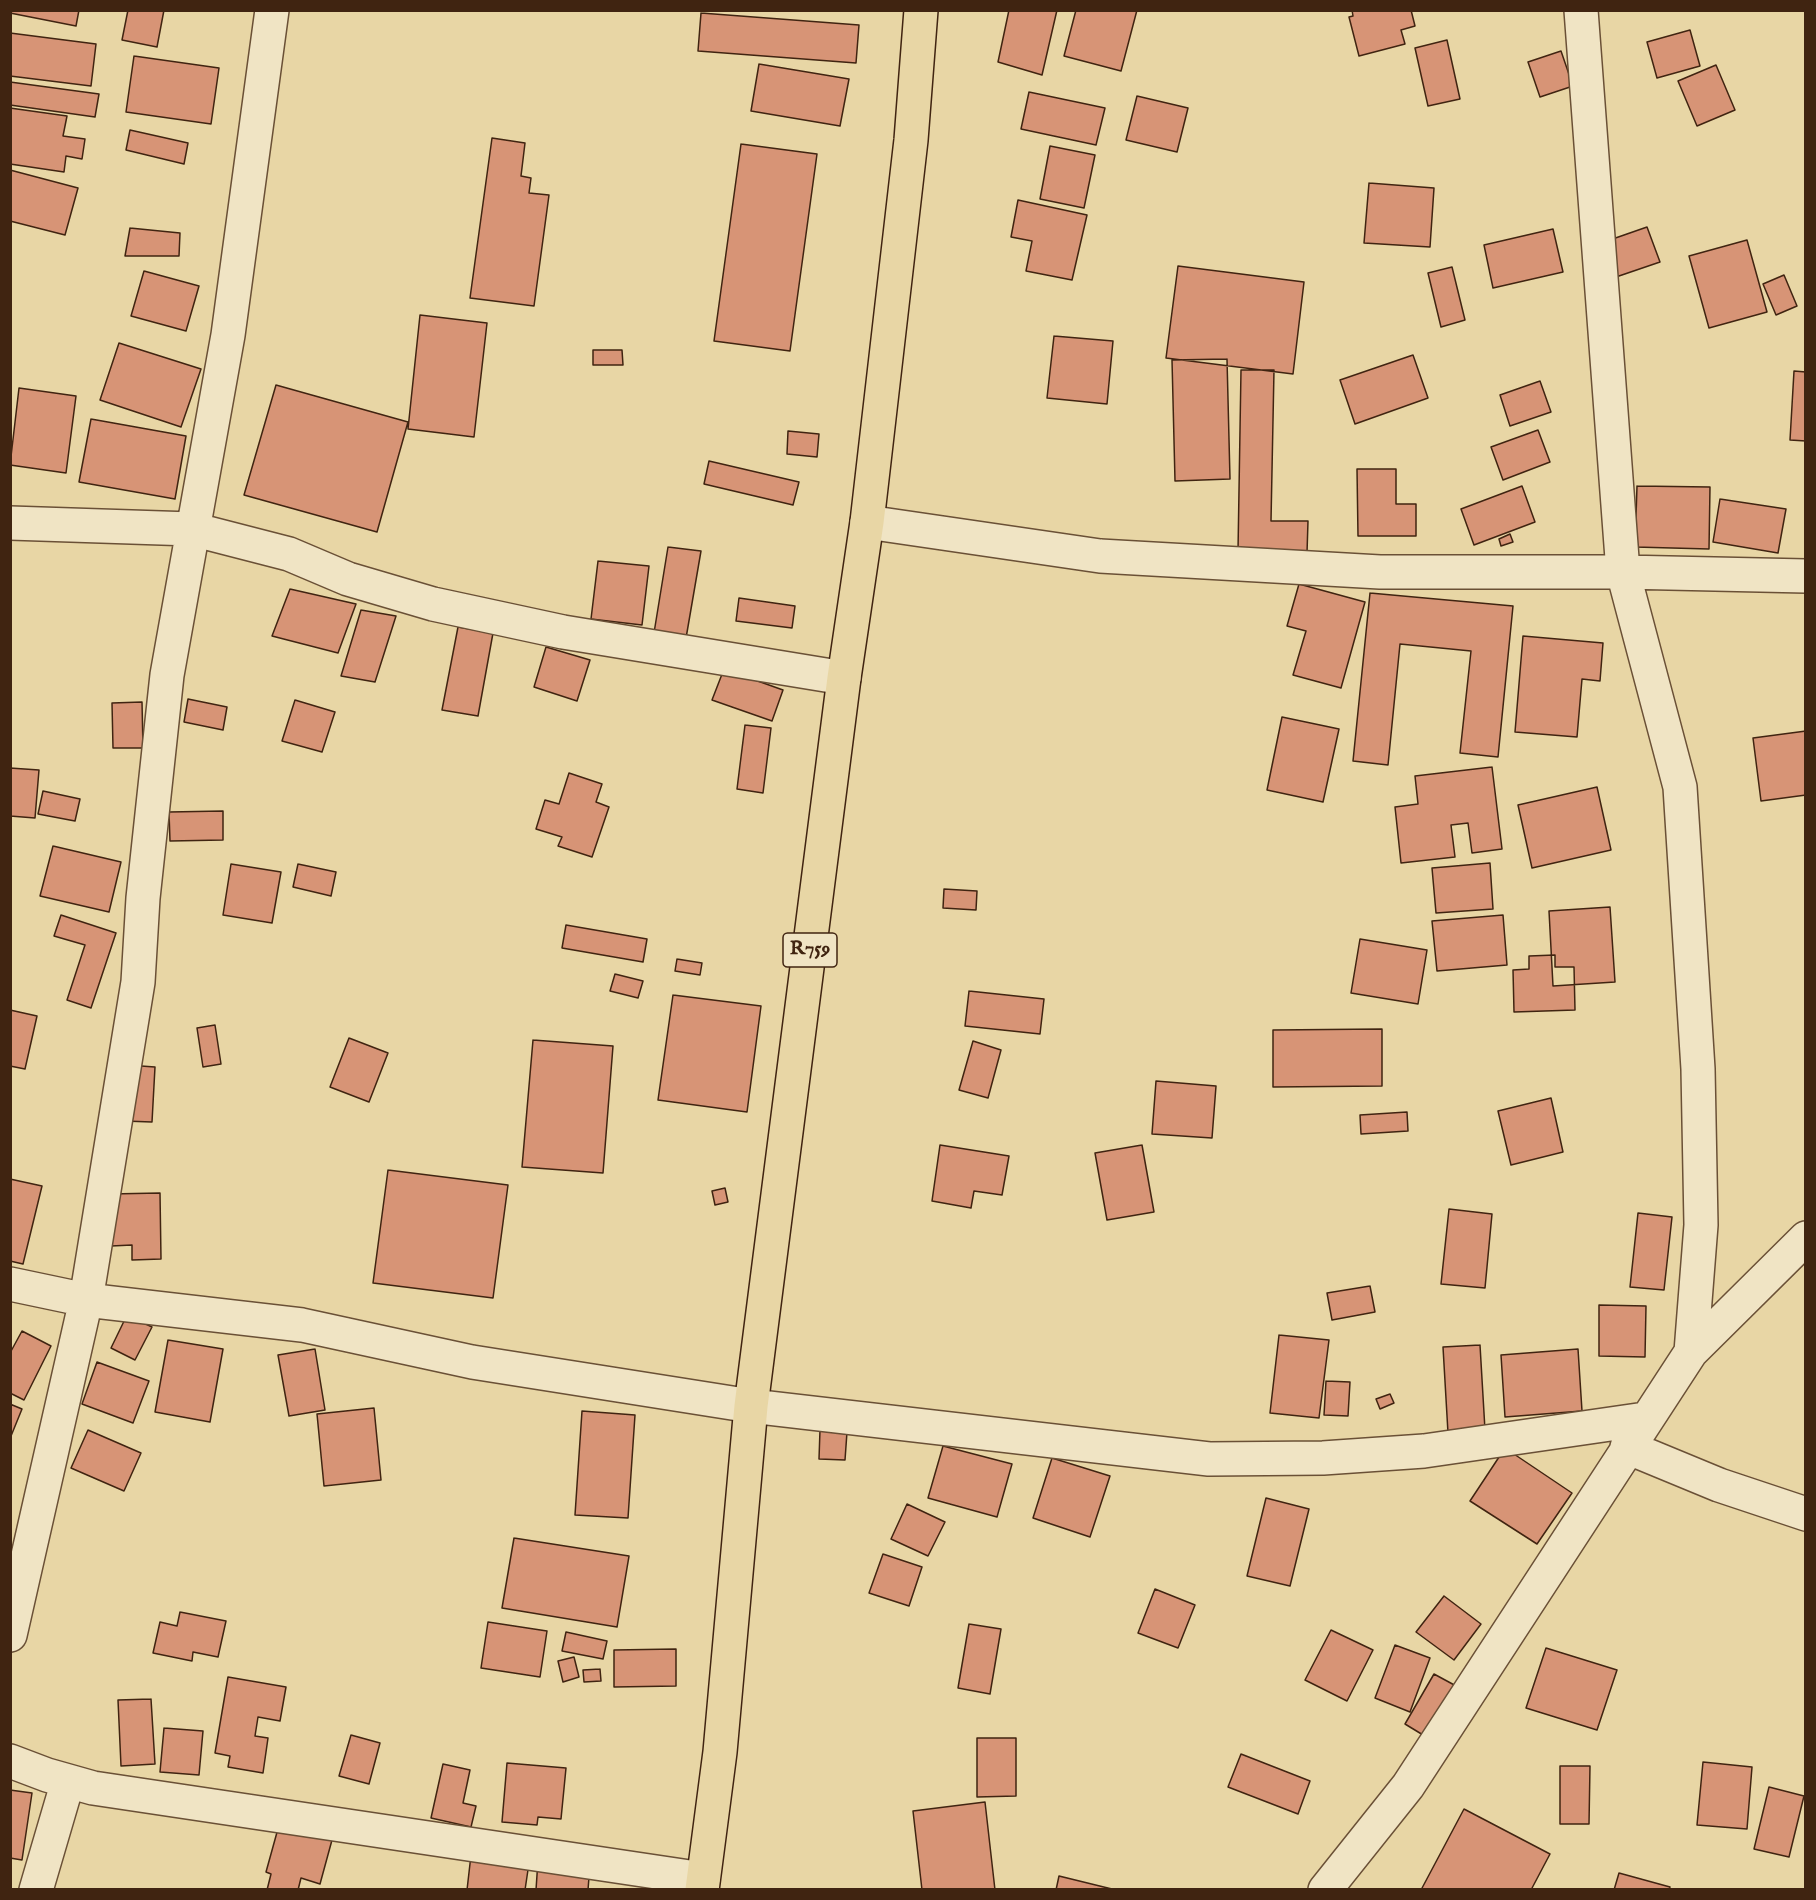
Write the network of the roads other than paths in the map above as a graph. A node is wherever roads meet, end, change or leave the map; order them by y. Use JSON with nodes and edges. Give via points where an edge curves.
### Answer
{"nodes":[{"id":1,"x":272,"y":10,"type":"edge"},
{"id":2,"x":921,"y":10,"type":"edge"},
{"id":3,"x":1581,"y":10,"type":"edge"},
{"id":4,"x":867,"y":522,"type":"junction"},
{"id":5,"x":10,"y":523,"type":"edge"},
{"id":6,"x":192,"y":529,"type":"junction"},
{"id":7,"x":1623,"y":572,"type":"junction"},
{"id":8,"x":1806,"y":576,"type":"edge"},
{"id":9,"x":844,"y":678,"type":"junction"},
{"id":10,"x":1806,"y":1238,"type":"edge"},
{"id":11,"x":10,"y":1284,"type":"edge"},
{"id":12,"x":86,"y":1300,"type":"junction"},
{"id":13,"x":1691,"y":1352,"type":"junction"},
{"id":14,"x":752,"y":1406,"type":"junction"},
{"id":15,"x":1645,"y":1419,"type":"junction"},
{"id":16,"x":1627,"y":1447,"type":"junction"},
{"id":17,"x":1806,"y":1515,"type":"edge"},
{"id":18,"x":10,"y":1635,"type":"edge"},
{"id":19,"x":10,"y":1761,"type":"edge"},
{"id":20,"x":68,"y":1781,"type":"junction"},
{"id":21,"x":702,"y":1884,"type":"edge"},
{"id":22,"x":36,"y":1890,"type":"edge"},
{"id":23,"x":1325,"y":1890,"type":"edge"}],
"edges":[{"from":1,"to":6,"type":"street","via":[[228,335]]},
{"from":2,"to":4,"type":"main road","number":"R759","via":[[911,140]]},
{"from":3,"to":7,"type":"street"},
{"from":4,"to":7,"type":"street","via":[[1100,556],[1380,572]]},
{"from":4,"to":9,"type":"main road","number":"R759"},
{"from":5,"to":6,"type":"street"},
{"from":6,"to":9,"type":"street","via":[[290,554],[348,579],[433,604],[563,632]]},
{"from":6,"to":12,"type":"street","via":[[167,675],[138,982]]},
{"from":7,"to":8,"type":"street"},
{"from":7,"to":13,"type":"street","via":[[1680,787],[1698,1069],[1701,1225]]},
{"from":9,"to":14,"type":"main road","number":"R759"},
{"from":10,"to":13,"type":"street"},
{"from":11,"to":12,"type":"street"},
{"from":12,"to":14,"type":"street","via":[[302,1325],[472,1362]]},
{"from":12,"to":18,"type":"street"},
{"from":13,"to":15,"type":"street"},
{"from":14,"to":15,"type":"street","via":[[1209,1459],[1323,1458],[1424,1451]]},
{"from":14,"to":21,"type":"main road","number":"R759","via":[[720,1752]]},
{"from":15,"to":16,"type":"street"},
{"from":16,"to":17,"type":"street"},
{"from":16,"to":23,"type":"street","via":[[1408,1786]]},
{"from":19,"to":20,"type":"street"},
{"from":20,"to":21,"type":"street"},
{"from":20,"to":22,"type":"street"}]}
